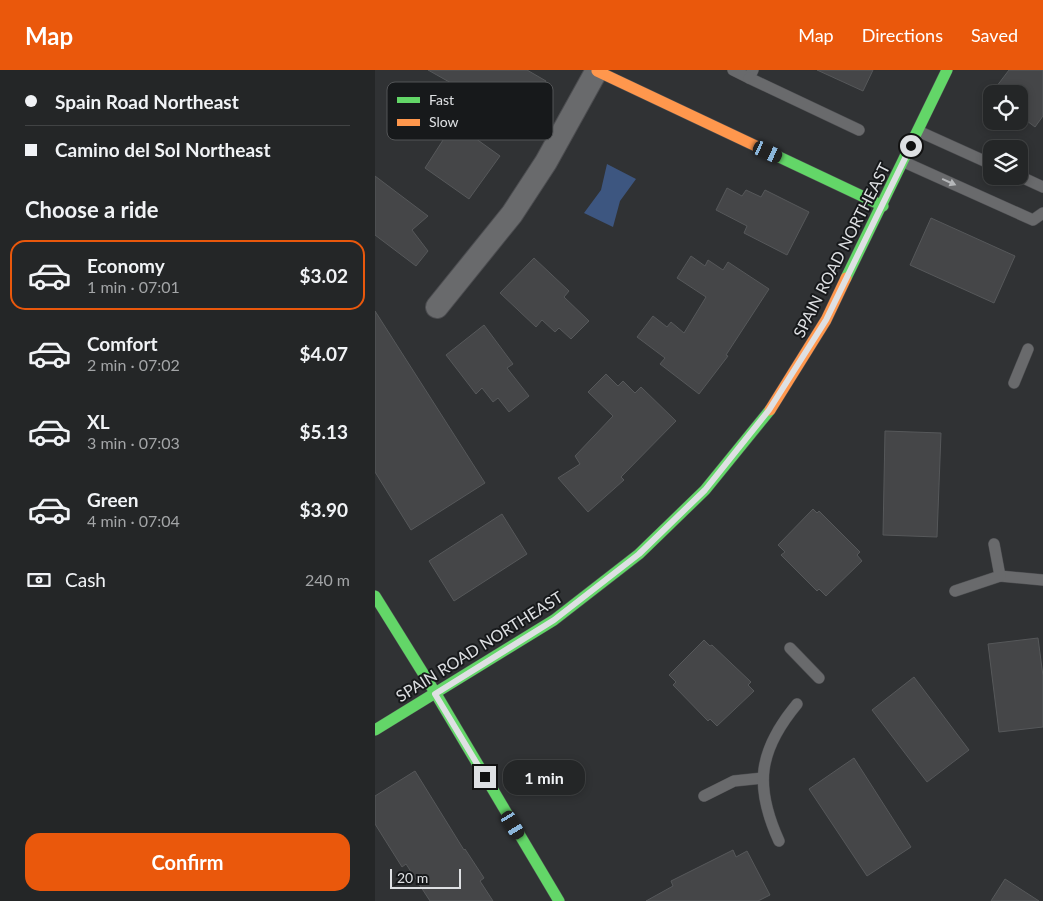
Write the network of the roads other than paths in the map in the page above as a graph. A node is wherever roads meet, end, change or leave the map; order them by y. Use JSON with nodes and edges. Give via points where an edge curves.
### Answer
{"nodes":[{"id":1,"x":597,"y":70,"type":"edge"},
{"id":2,"x":733,"y":70,"type":"edge"},
{"id":3,"x":947,"y":70,"type":"edge"},
{"id":4,"x":751,"y":74,"type":"edge"},
{"id":5,"x":859,"y":130,"type":"dead end"},
{"id":6,"x":918,"y":131,"type":"junction"},
{"id":7,"x":983,"y":160,"type":"edge"},
{"id":8,"x":904,"y":162,"type":"junction"},
{"id":9,"x":1028,"y":180,"type":"edge"},
{"id":10,"x":1043,"y":187,"type":"edge"},
{"id":11,"x":883,"y":206,"type":"junction"},
{"id":12,"x":1043,"y":213,"type":"edge"},
{"id":13,"x":437,"y":308,"type":"dead end"},
{"id":14,"x":1028,"y":349,"type":"dead end"},
{"id":15,"x":1014,"y":383,"type":"dead end"},
{"id":16,"x":995,"y":544,"type":"dead end"},
{"id":17,"x":1000,"y":576,"type":"junction"},
{"id":18,"x":1043,"y":580,"type":"edge"},
{"id":19,"x":955,"y":591,"type":"dead end"},
{"id":20,"x":375,"y":596,"type":"edge"},
{"id":21,"x":790,"y":648,"type":"dead end"},
{"id":22,"x":819,"y":678,"type":"dead end"},
{"id":23,"x":435,"y":694,"type":"junction"},
{"id":24,"x":797,"y":704,"type":"dead end"},
{"id":25,"x":375,"y":730,"type":"edge"},
{"id":26,"x":763,"y":778,"type":"junction"},
{"id":27,"x":704,"y":796,"type":"dead end"},
{"id":28,"x":779,"y":841,"type":"dead end"},
{"id":29,"x":559,"y":901,"type":"edge"}],
"edges":[{"from":1,"to":11,"type":"street"},
{"from":1,"to":13,"type":"street","via":[[546,162],[511,214]]},
{"from":2,"to":4,"type":"lane"},
{"from":3,"to":6,"type":"street","name":"SPAIN ROAD NORTHEAST"},
{"from":4,"to":5,"type":"lane"},
{"from":6,"to":7,"type":"lane"},
{"from":6,"to":8,"type":"street","name":"SPAIN ROAD NORTHEAST"},
{"from":8,"to":11,"type":"street","name":"SPAIN ROAD NORTHEAST"},
{"from":8,"to":12,"type":"lane","one_way":true,"via":[[1033,220]]},
{"from":9,"to":10,"type":"lane"},
{"from":11,"to":23,"type":"street","name":"SPAIN ROAD NORTHEAST","via":[[826,320],[769,410],[705,490],[639,554],[554,620]]},
{"from":14,"to":15,"type":"lane"},
{"from":16,"to":17,"type":"lane"},
{"from":17,"to":18,"type":"lane"},
{"from":17,"to":19,"type":"lane"},
{"from":20,"to":23,"type":"street"},
{"from":21,"to":22,"type":"lane"},
{"from":23,"to":25,"type":"street","name":"SPAIN ROAD NORTHEAST"},
{"from":23,"to":29,"type":"street"},
{"from":24,"to":26,"type":"lane","via":[[772,741],[763,767]]},
{"from":26,"to":27,"type":"lane","via":[[734,781]]},
{"from":26,"to":28,"type":"lane","via":[[769,819]]}]}
